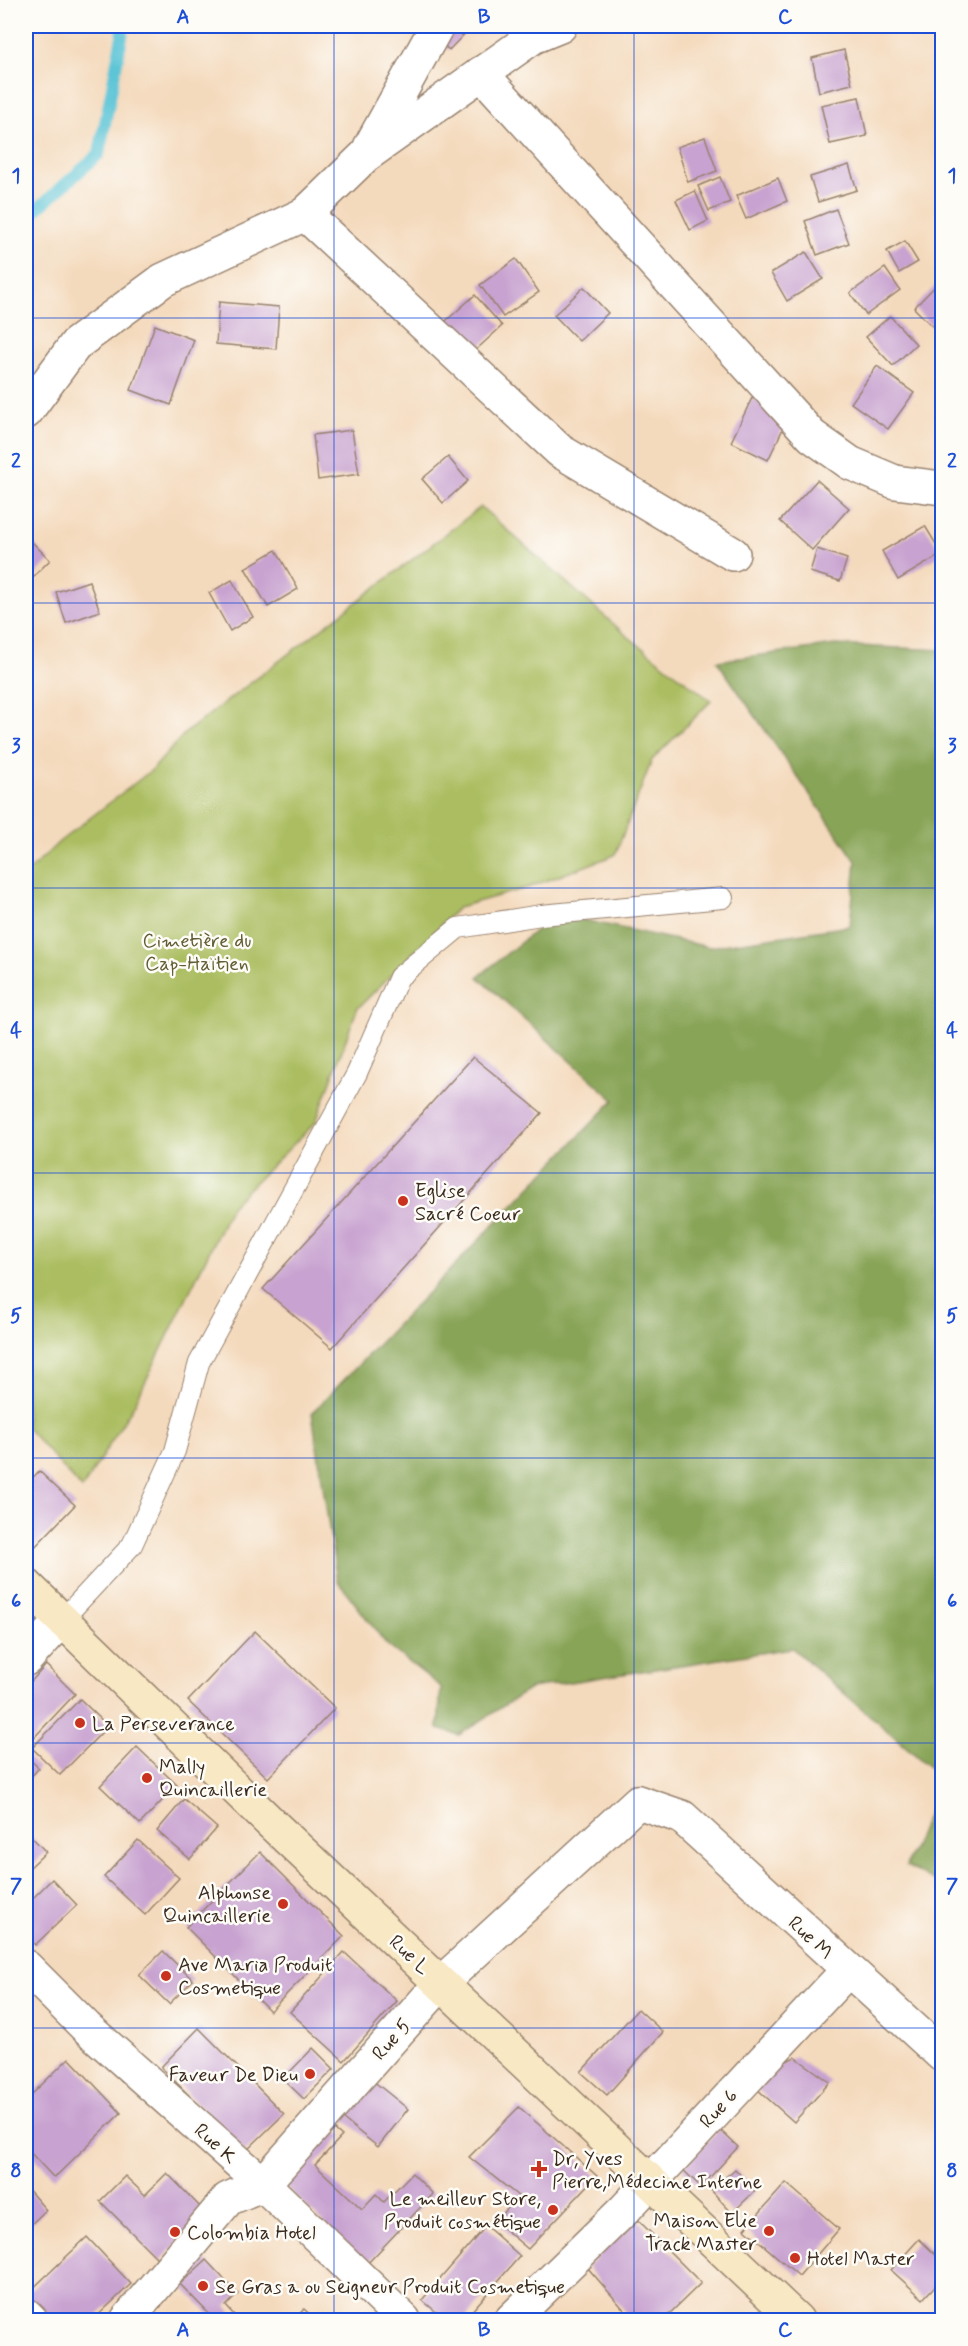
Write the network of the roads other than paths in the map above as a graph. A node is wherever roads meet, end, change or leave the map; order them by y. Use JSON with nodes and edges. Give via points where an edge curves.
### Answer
{"nodes":[{"id":1,"x":437,"y":26,"type":"edge"},
{"id":2,"x":560,"y":26,"type":"edge"},
{"id":3,"x":481,"y":73,"type":"junction"},
{"id":4,"x":365,"y":156,"type":"junction"},
{"id":5,"x":305,"y":214,"type":"junction"},
{"id":6,"x":26,"y":412,"type":"edge"},
{"id":7,"x":942,"y":488,"type":"edge"},
{"id":8,"x":733,"y":554,"type":"dead end"},
{"id":9,"x":723,"y":898,"type":"dead end"},
{"id":10,"x":26,"y":1585,"type":"edge"},
{"id":11,"x":61,"y":1620,"type":"junction"},
{"id":12,"x":26,"y":1659,"type":"edge"},
{"id":13,"x":682,"y":1817,"type":"joint"},
{"id":14,"x":26,"y":1967,"type":"edge"},
{"id":15,"x":847,"y":1971,"type":"junction"},
{"id":16,"x":441,"y":1983,"type":"junction"},
{"id":17,"x":942,"y":2055,"type":"edge"},
{"id":18,"x":650,"y":2180,"type":"junction"},
{"id":19,"x":262,"y":2184,"type":"junction"},
{"id":20,"x":26,"y":2315,"type":"edge"},
{"id":21,"x":31,"y":2320,"type":"edge"},
{"id":22,"x":127,"y":2320,"type":"edge"},
{"id":23,"x":404,"y":2320,"type":"edge"},
{"id":24,"x":511,"y":2320,"type":"edge"},
{"id":25,"x":797,"y":2320,"type":"edge"}],
"edges":[{"from":1,"to":4,"type":"street"},
{"from":2,"to":3,"type":"street","via":[[533,37]]},
{"from":3,"to":4,"type":"street"},
{"from":3,"to":7,"type":"street","via":[[812,436],[850,463],[895,482]]},
{"from":4,"to":5,"type":"street"},
{"from":5,"to":6,"type":"street","via":[[163,280],[76,344]]},
{"from":5,"to":8,"type":"street","via":[[560,452]]},
{"from":9,"to":11,"type":"lane","via":[[458,927],[399,977],[357,1073],[199,1363],[175,1451],[132,1545]]},
{"from":10,"to":11,"type":"street","name":"Rue L"},
{"from":11,"to":12,"type":"street"},
{"from":11,"to":16,"type":"street","name":"Rue L"},
{"from":13,"to":15,"type":"street","name":"Rue M"},
{"from":13,"to":16,"type":"street","name":"Rue 5","via":[[638,1802]]},
{"from":14,"to":19,"type":"street","name":"Rue K","via":[[86,2027]]},
{"from":15,"to":17,"type":"street","name":"Rue M"},
{"from":15,"to":18,"type":"street","name":"Rue 6"},
{"from":16,"to":18,"type":"street","name":"Rue L"},
{"from":16,"to":19,"type":"street","name":"Rue 5"},
{"from":18,"to":24,"type":"street","name":"Rue 6"},
{"from":18,"to":25,"type":"street","name":"Rue L"},
{"from":19,"to":22,"type":"street","name":"Rue 5","via":[[228,2199]]},
{"from":19,"to":23,"type":"street","name":"Rue K"},
{"from":20,"to":21,"type":"street"}]}
